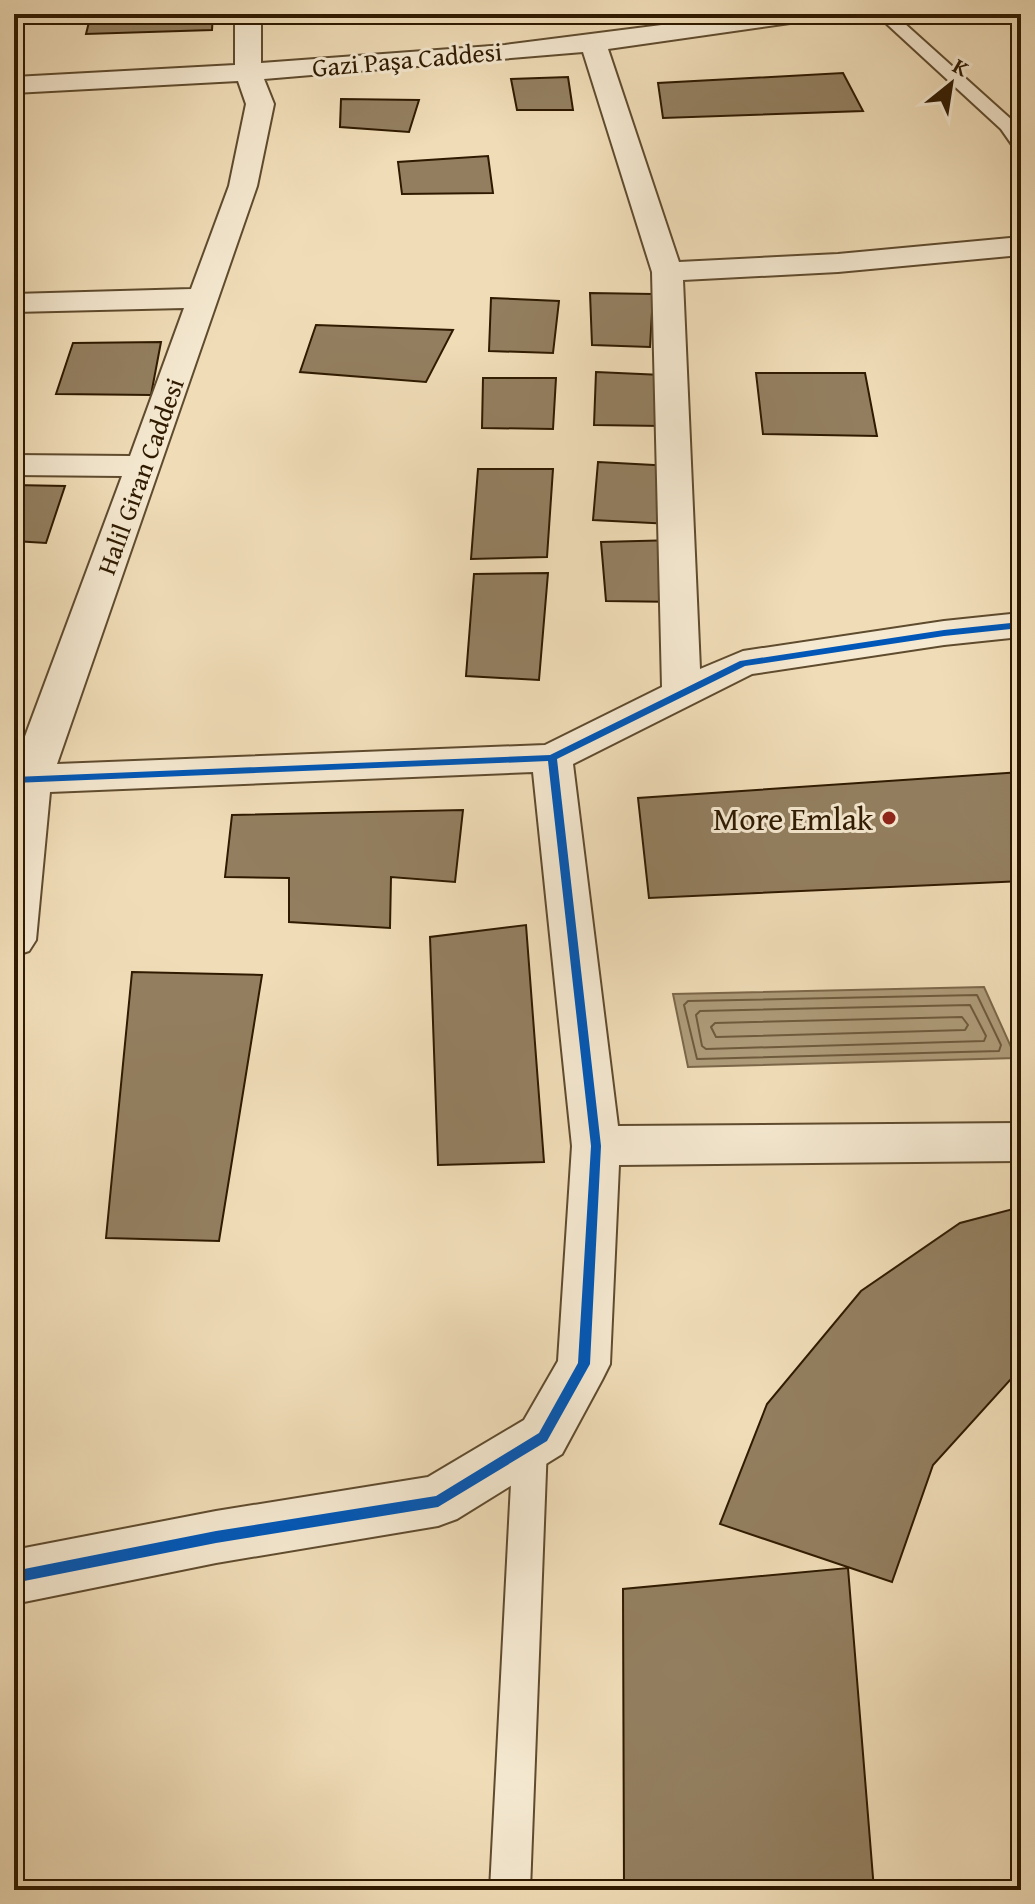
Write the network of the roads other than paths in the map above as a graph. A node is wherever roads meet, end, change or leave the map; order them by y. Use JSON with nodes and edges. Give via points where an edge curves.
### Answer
{"nodes":[{"id":1,"x":248,"y":14,"type":"edge"},
{"id":2,"x":797,"y":14,"type":"edge"},
{"id":3,"x":884,"y":14,"type":"edge"},
{"id":4,"x":593,"y":43,"type":"junction"},
{"id":5,"x":248,"y":73,"type":"junction"},
{"id":6,"x":14,"y":85,"type":"edge"},
{"id":7,"x":1021,"y":145,"type":"edge"},
{"id":8,"x":1021,"y":246,"type":"edge"},
{"id":9,"x":667,"y":272,"type":"junction"},
{"id":10,"x":204,"y":298,"type":"junction"},
{"id":11,"x":14,"y":303,"type":"edge"},
{"id":12,"x":14,"y":465,"type":"edge"},
{"id":13,"x":144,"y":466,"type":"junction"},
{"id":14,"x":1021,"y":625,"type":"edge"},
{"id":15,"x":682,"y":694,"type":"junction"},
{"id":16,"x":552,"y":758,"type":"junction"},
{"id":17,"x":23,"y":780,"type":"edge"},
{"id":18,"x":14,"y":940,"type":"edge"},
{"id":19,"x":1021,"y":1142,"type":"edge"},
{"id":20,"x":596,"y":1146,"type":"junction"},
{"id":21,"x":530,"y":1445,"type":"junction"},
{"id":22,"x":14,"y":1577,"type":"edge"},
{"id":23,"x":510,"y":1890,"type":"edge"}],
"edges":[{"from":1,"to":5,"type":"street","name":"Halil Giran Caddesi"},
{"from":2,"to":4,"type":"street","name":"Gazi Paşa Caddesi"},
{"from":3,"to":7,"type":"lane","via":[[1007,125]]},
{"from":4,"to":5,"type":"street","name":"Gazi Paşa Caddesi"},
{"from":4,"to":9,"type":"street"},
{"from":5,"to":6,"type":"street","name":"Gazi Paşa Caddesi"},
{"from":5,"to":10,"type":"street","name":"Halil Giran Caddesi","via":[[260,104],[243,186]]},
{"from":8,"to":9,"type":"street"},
{"from":9,"to":15,"type":"street"},
{"from":10,"to":11,"type":"street"},
{"from":10,"to":13,"type":"street","name":"Halil Giran Caddesi"},
{"from":12,"to":13,"type":"street"},
{"from":13,"to":17,"type":"street","name":"Halil Giran Caddesi"},
{"from":14,"to":15,"type":"street","via":[[743,663]]},
{"from":15,"to":16,"type":"street"},
{"from":16,"to":17,"type":"street"},
{"from":16,"to":20,"type":"street"},
{"from":17,"to":18,"type":"street","name":"Halil Giran Caddesi"},
{"from":19,"to":20,"type":"street"},
{"from":20,"to":21,"type":"street","via":[[584,1364],[543,1437]]},
{"from":21,"to":22,"type":"street","via":[[438,1501]]},
{"from":21,"to":23,"type":"lane"}]}
